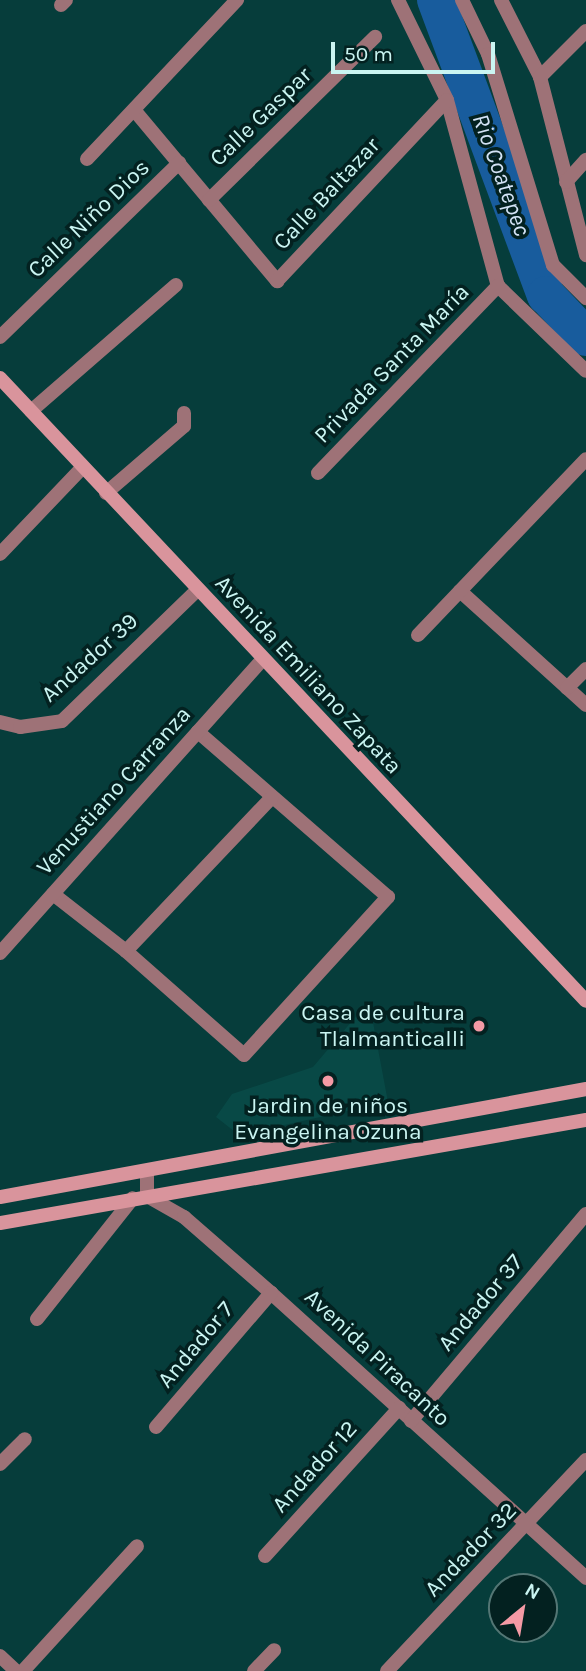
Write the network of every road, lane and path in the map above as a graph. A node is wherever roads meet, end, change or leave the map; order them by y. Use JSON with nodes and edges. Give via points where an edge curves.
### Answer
{"nodes":[{"id":1,"x":237,"y":0,"type":"edge"},
{"id":2,"x":398,"y":0,"type":"edge"},
{"id":3,"x":462,"y":0,"type":"edge"},
{"id":4,"x":501,"y":0,"type":"edge"},
{"id":5,"x":586,"y":31,"type":"edge"},
{"id":6,"x":375,"y":37,"type":"dead end"},
{"id":7,"x":540,"y":77,"type":"junction"},
{"id":8,"x":447,"y":100,"type":"junction"},
{"id":9,"x":135,"y":111,"type":"junction"},
{"id":10,"x":87,"y":159,"type":"dead end"},
{"id":11,"x":586,"y":160,"type":"edge"},
{"id":12,"x":179,"y":163,"type":"junction"},
{"id":13,"x":566,"y":182,"type":"junction"},
{"id":14,"x":209,"y":200,"type":"junction"},
{"id":15,"x":586,"y":255,"type":"edge"},
{"id":16,"x":176,"y":285,"type":"dead end"},
{"id":17,"x":498,"y":286,"type":"junction"},
{"id":18,"x":586,"y":298,"type":"edge"},
{"id":19,"x":0,"y":337,"type":"edge"},
{"id":20,"x":586,"y":371,"type":"edge"},
{"id":21,"x":0,"y":378,"type":"edge"},
{"id":22,"x":31,"y":411,"type":"junction"},
{"id":23,"x":184,"y":413,"type":"dead end"},
{"id":24,"x":586,"y":459,"type":"edge"},
{"id":25,"x":82,"y":468,"type":"junction"},
{"id":26,"x":318,"y":473,"type":"dead end"},
{"id":27,"x":106,"y":493,"type":"junction"},
{"id":28,"x":0,"y":554,"type":"edge"},
{"id":29,"x":197,"y":590,"type":"junction"},
{"id":30,"x":460,"y":591,"type":"junction"},
{"id":31,"x":418,"y":635,"type":"dead end"},
{"id":32,"x":262,"y":660,"type":"junction"},
{"id":33,"x":586,"y":668,"type":"edge"},
{"id":34,"x":567,"y":688,"type":"junction"},
{"id":35,"x":586,"y":705,"type":"edge"},
{"id":36,"x":0,"y":722,"type":"edge"},
{"id":37,"x":198,"y":732,"type":"junction"},
{"id":38,"x":272,"y":797,"type":"junction"},
{"id":39,"x":53,"y":894,"type":"junction"},
{"id":40,"x":126,"y":951,"type":"junction"},
{"id":41,"x":0,"y":953,"type":"edge"},
{"id":42,"x":586,"y":1001,"type":"edge"},
{"id":43,"x":586,"y":1089,"type":"edge"},
{"id":44,"x":586,"y":1120,"type":"edge"},
{"id":45,"x":147,"y":1173,"type":"junction"},
{"id":46,"x":0,"y":1197,"type":"edge"},
{"id":47,"x":140,"y":1197,"type":"junction"},
{"id":48,"x":586,"y":1214,"type":"edge"},
{"id":49,"x":0,"y":1223,"type":"edge"},
{"id":50,"x":271,"y":1293,"type":"junction"},
{"id":51,"x":37,"y":1319,"type":"dead end"},
{"id":52,"x":400,"y":1408,"type":"junction"},
{"id":53,"x":411,"y":1421,"type":"junction"},
{"id":54,"x":156,"y":1427,"type":"dead end"},
{"id":55,"x":25,"y":1439,"type":"dead end"},
{"id":56,"x":586,"y":1460,"type":"edge"},
{"id":57,"x":0,"y":1464,"type":"edge"},
{"id":58,"x":527,"y":1525,"type":"junction"},
{"id":59,"x":137,"y":1546,"type":"dead end"},
{"id":60,"x":265,"y":1556,"type":"dead end"},
{"id":61,"x":586,"y":1578,"type":"edge"},
{"id":62,"x":274,"y":1650,"type":"dead end"},
{"id":63,"x":0,"y":1656,"type":"edge"},
{"id":64,"x":16,"y":1671,"type":"edge"},
{"id":65,"x":23,"y":1671,"type":"edge"},
{"id":66,"x":254,"y":1671,"type":"edge"},
{"id":67,"x":387,"y":1671,"type":"edge"}],
"edges":[{"from":1,"to":9,"type":"street"},
{"from":2,"to":8,"type":"street"},
{"from":3,"to":18,"type":"street","via":[[488,54],[553,265]]},
{"from":4,"to":7,"type":"street"},
{"from":5,"to":7,"type":"street"},
{"from":6,"to":14,"type":"street","name":"Calle Gaspar"},
{"from":7,"to":13,"type":"street"},
{"from":8,"to":14,"type":"street","name":"Calle Baltazar","via":[[277,281]]},
{"from":8,"to":17,"type":"street"},
{"from":9,"to":10,"type":"street"},
{"from":9,"to":12,"type":"street","name":"Calle Baltazar"},
{"from":11,"to":13,"type":"street"},
{"from":12,"to":14,"type":"street","name":"Calle Baltazar"},
{"from":12,"to":19,"type":"street","name":"Calle Niño Dios"},
{"from":13,"to":15,"type":"street"},
{"from":16,"to":22,"type":"street"},
{"from":17,"to":20,"type":"street"},
{"from":17,"to":26,"type":"street","name":"Privada Santa María"},
{"from":21,"to":22,"type":"main road","name":"Avenida Emiliano Zapata"},
{"from":22,"to":25,"type":"main road","name":"Avenida Emiliano Zapata"},
{"from":23,"to":27,"type":"street","via":[[184,426]]},
{"from":24,"to":30,"type":"street"},
{"from":25,"to":27,"type":"main road","name":"Avenida Emiliano Zapata"},
{"from":25,"to":28,"type":"street"},
{"from":27,"to":29,"type":"main road","name":"Avenida Emiliano Zapata"},
{"from":29,"to":32,"type":"main road","name":"Avenida Emiliano Zapata"},
{"from":29,"to":36,"type":"street","name":"Andador 39","via":[[62,721],[20,727]]},
{"from":30,"to":31,"type":"street"},
{"from":30,"to":34,"type":"street"},
{"from":32,"to":37,"type":"street","name":"Venustiano Carranza"},
{"from":32,"to":42,"type":"main road","name":"Avenida Emiliano Zapata"},
{"from":33,"to":34,"type":"street"},
{"from":34,"to":35,"type":"street"},
{"from":37,"to":38,"type":"street"},
{"from":37,"to":39,"type":"street","name":"Venustiano Carranza"},
{"from":38,"to":40,"type":"street"},
{"from":38,"to":40,"type":"street","via":[[388,897],[244,1055]]},
{"from":39,"to":40,"type":"street"},
{"from":39,"to":41,"type":"street","name":"Venustiano Carranza"},
{"from":43,"to":45,"type":"main road"},
{"from":44,"to":47,"type":"main road"},
{"from":45,"to":46,"type":"main road"},
{"from":45,"to":47,"type":"street"},
{"from":47,"to":49,"type":"main road"},
{"from":47,"to":50,"type":"street","name":"Avenida Piracanto","via":[[184,1217]]},
{"from":47,"to":51,"type":"street"},
{"from":48,"to":53,"type":"street","name":"Andador 37"},
{"from":50,"to":52,"type":"street","name":"Avenida Piracanto"},
{"from":50,"to":54,"type":"street","name":"Andador 7"},
{"from":52,"to":53,"type":"street","name":"Avenida Piracanto"},
{"from":52,"to":60,"type":"street","name":"Andador 12"},
{"from":53,"to":58,"type":"street","name":"Avenida Piracanto"},
{"from":55,"to":57,"type":"street"},
{"from":56,"to":58,"type":"street","name":"Andador 32"},
{"from":58,"to":61,"type":"street","name":"Avenida Piracanto"},
{"from":58,"to":67,"type":"street","name":"Andador 32"},
{"from":59,"to":65,"type":"street"},
{"from":62,"to":66,"type":"street"},
{"from":63,"to":64,"type":"street"}]}
